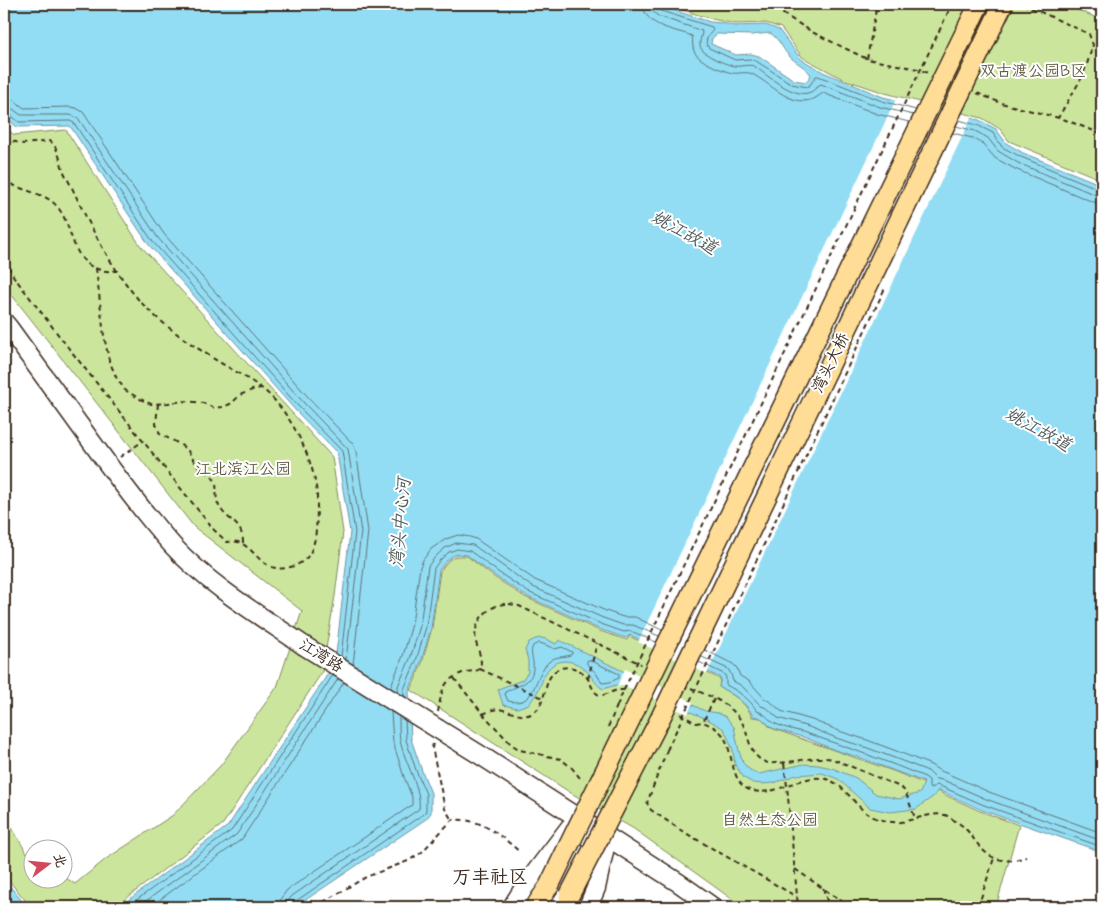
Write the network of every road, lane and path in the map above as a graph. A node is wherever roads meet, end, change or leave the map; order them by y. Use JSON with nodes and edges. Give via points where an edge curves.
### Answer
{"nodes":[{"id":1,"x":877,"y":4,"type":"edge"},
{"id":2,"x":952,"y":4,"type":"edge"},
{"id":3,"x":979,"y":4,"type":"edge"},
{"id":4,"x":1003,"y":4,"type":"edge"},
{"id":5,"x":1023,"y":4,"type":"edge"},
{"id":6,"x":1098,"y":4,"type":"edge"},
{"id":7,"x":1102,"y":5,"type":"edge"},
{"id":8,"x":868,"y":59,"type":"dead end"},
{"id":9,"x":1058,"y":118,"type":"dead end"},
{"id":10,"x":4,"y":139,"type":"edge"},
{"id":11,"x":4,"y":179,"type":"edge"},
{"id":12,"x":4,"y":260,"type":"edge"},
{"id":13,"x":96,"y":268,"type":"junction"},
{"id":14,"x":117,"y":271,"type":"junction"},
{"id":15,"x":887,"y":284,"type":"dead end"},
{"id":16,"x":4,"y":322,"type":"edge"},
{"id":17,"x":260,"y":388,"type":"junction"},
{"id":18,"x":158,"y":404,"type":"junction"},
{"id":19,"x":143,"y":441,"type":"junction"},
{"id":20,"x":108,"y":464,"type":"junction"},
{"id":21,"x":244,"y":545,"type":"junction"},
{"id":22,"x":597,"y":643,"type":"junction"},
{"id":23,"x":642,"y":665,"type":"dead end"},
{"id":24,"x":480,"y":669,"type":"junction"},
{"id":25,"x":454,"y":677,"type":"junction"},
{"id":26,"x":588,"y":679,"type":"junction"},
{"id":27,"x":687,"y":686,"type":"dead end"},
{"id":28,"x":627,"y":690,"type":"dead end"},
{"id":29,"x":543,"y":698,"type":"junction"},
{"id":30,"x":714,"y":699,"type":"junction"},
{"id":31,"x":627,"y":707,"type":"junction"},
{"id":32,"x":483,"y":714,"type":"junction"},
{"id":33,"x":679,"y":714,"type":"dead end"},
{"id":34,"x":704,"y":721,"type":"junction"},
{"id":35,"x":437,"y":729,"type":"junction"},
{"id":36,"x":784,"y":763,"type":"junction"},
{"id":37,"x":587,"y":775,"type":"dead end"},
{"id":38,"x":787,"y":784,"type":"junction"},
{"id":39,"x":915,"y":818,"type":"junction"},
{"id":40,"x":452,"y":820,"type":"junction"},
{"id":41,"x":520,"y":852,"type":"dead end"},
{"id":42,"x":1026,"y":857,"type":"dead end"},
{"id":43,"x":994,"y":858,"type":"junction"},
{"id":44,"x":795,"y":869,"type":"junction"},
{"id":45,"x":823,"y":888,"type":"junction"},
{"id":46,"x":798,"y":896,"type":"junction"},
{"id":47,"x":566,"y":901,"type":"edge"},
{"id":48,"x":843,"y":902,"type":"junction"},
{"id":49,"x":315,"y":907,"type":"edge"},
{"id":50,"x":512,"y":907,"type":"edge"},
{"id":51,"x":535,"y":907,"type":"edge"},
{"id":52,"x":588,"y":907,"type":"edge"},
{"id":53,"x":713,"y":907,"type":"edge"},
{"id":54,"x":798,"y":907,"type":"edge"},
{"id":55,"x":829,"y":907,"type":"edge"},
{"id":56,"x":844,"y":907,"type":"edge"},
{"id":57,"x":850,"y":907,"type":"edge"},
{"id":58,"x":978,"y":907,"type":"edge"}],
"edges":[{"from":1,"to":8,"type":"path"},
{"from":2,"to":31,"type":"path","bridge":true,"via":[[626,687]]},
{"from":3,"to":31,"type":"main road","name":"湾头大桥","bridge":true},
{"from":4,"to":47,"type":"main road","name":"湾头大桥","bridge":true,"via":[[659,721]]},
{"from":5,"to":9,"type":"path","via":[[1089,34],[1093,45],[1081,79]]},
{"from":6,"to":7,"type":"street"},
{"from":10,"to":14,"type":"path","via":[[23,144],[50,141],[55,145],[85,216]]},
{"from":11,"to":13,"type":"path","via":[[50,201],[67,224],[81,258]]},
{"from":12,"to":19,"type":"path"},
{"from":13,"to":14,"type":"path"},
{"from":13,"to":18,"type":"path","via":[[104,336],[116,377],[125,390],[151,404]]},
{"from":14,"to":17,"type":"path","via":[[140,301],[165,324]]},
{"from":15,"to":46,"type":"path","bridge":true,"via":[[667,750],[647,804],[682,830]]},
{"from":16,"to":20,"type":"street","name":"江湾路"},
{"from":17,"to":18,"type":"path","via":[[240,395],[224,407],[214,408],[187,401]]},
{"from":17,"to":21,"type":"path","via":[[282,409],[297,431],[311,465],[317,495],[315,539],[310,554],[302,563],[286,568],[274,568],[262,562]]},
{"from":18,"to":21,"type":"path","via":[[156,424],[160,434],[189,452],[196,465],[210,474],[215,482],[218,503],[226,516],[240,527]]},
{"from":19,"to":20,"type":"path"},
{"from":19,"to":21,"type":"path","via":[[214,530],[227,542]]},
{"from":20,"to":35,"type":"street","name":"江湾路","bridge":true,"via":[[174,547],[203,574],[303,645]]},
{"from":22,"to":23,"type":"path"},
{"from":22,"to":24,"type":"path","via":[[519,606],[501,604],[487,611],[477,625]]},
{"from":22,"to":26,"type":"path"},
{"from":24,"to":25,"type":"path"},
{"from":24,"to":29,"type":"path"},
{"from":25,"to":32,"type":"path"},
{"from":25,"to":35,"type":"path","via":[[447,681],[442,693]]},
{"from":26,"to":28,"type":"path","via":[[596,694],[601,696]]},
{"from":26,"to":29,"type":"path","via":[[572,667],[562,667],[551,674]]},
{"from":27,"to":30,"type":"path"},
{"from":29,"to":32,"type":"path","via":[[530,714],[519,715],[495,709]]},
{"from":30,"to":34,"type":"path"},
{"from":30,"to":36,"type":"path","via":[[736,713],[758,757],[768,764]]},
{"from":31,"to":51,"type":"main road","name":"湾头大桥","bridge":true,"via":[[549,886]]},
{"from":32,"to":37,"type":"path","via":[[520,750],[561,759],[580,778]]},
{"from":33,"to":34,"type":"path","via":[[696,723]]},
{"from":34,"to":38,"type":"path","via":[[721,732],[734,770],[744,787],[761,792]]},
{"from":35,"to":40,"type":"path","via":[[432,747],[445,810]]},
{"from":35,"to":53,"type":"street","name":"江湾路"},
{"from":36,"to":38,"type":"path"},
{"from":36,"to":39,"type":"path","via":[[825,757],[900,786]]},
{"from":38,"to":39,"type":"path","via":[[807,779],[828,780],[837,784],[871,815],[894,822]]},
{"from":38,"to":44,"type":"path"},
{"from":39,"to":43,"type":"path","via":[[946,816],[960,824]]},
{"from":40,"to":41,"type":"path","via":[[471,820],[482,824]]},
{"from":40,"to":49,"type":"path","via":[[421,853],[366,877]]},
{"from":42,"to":43,"type":"path","via":[[1002,861]]},
{"from":43,"to":58,"type":"path"},
{"from":44,"to":45,"type":"path"},
{"from":44,"to":46,"type":"path"},
{"from":45,"to":48,"type":"path"},
{"from":45,"to":55,"type":"path"},
{"from":46,"to":54,"type":"path"},
{"from":48,"to":56,"type":"path"},
{"from":48,"to":57,"type":"path"},
{"from":50,"to":52,"type":"street","via":[[570,827],[605,847],[596,888]]}]}
